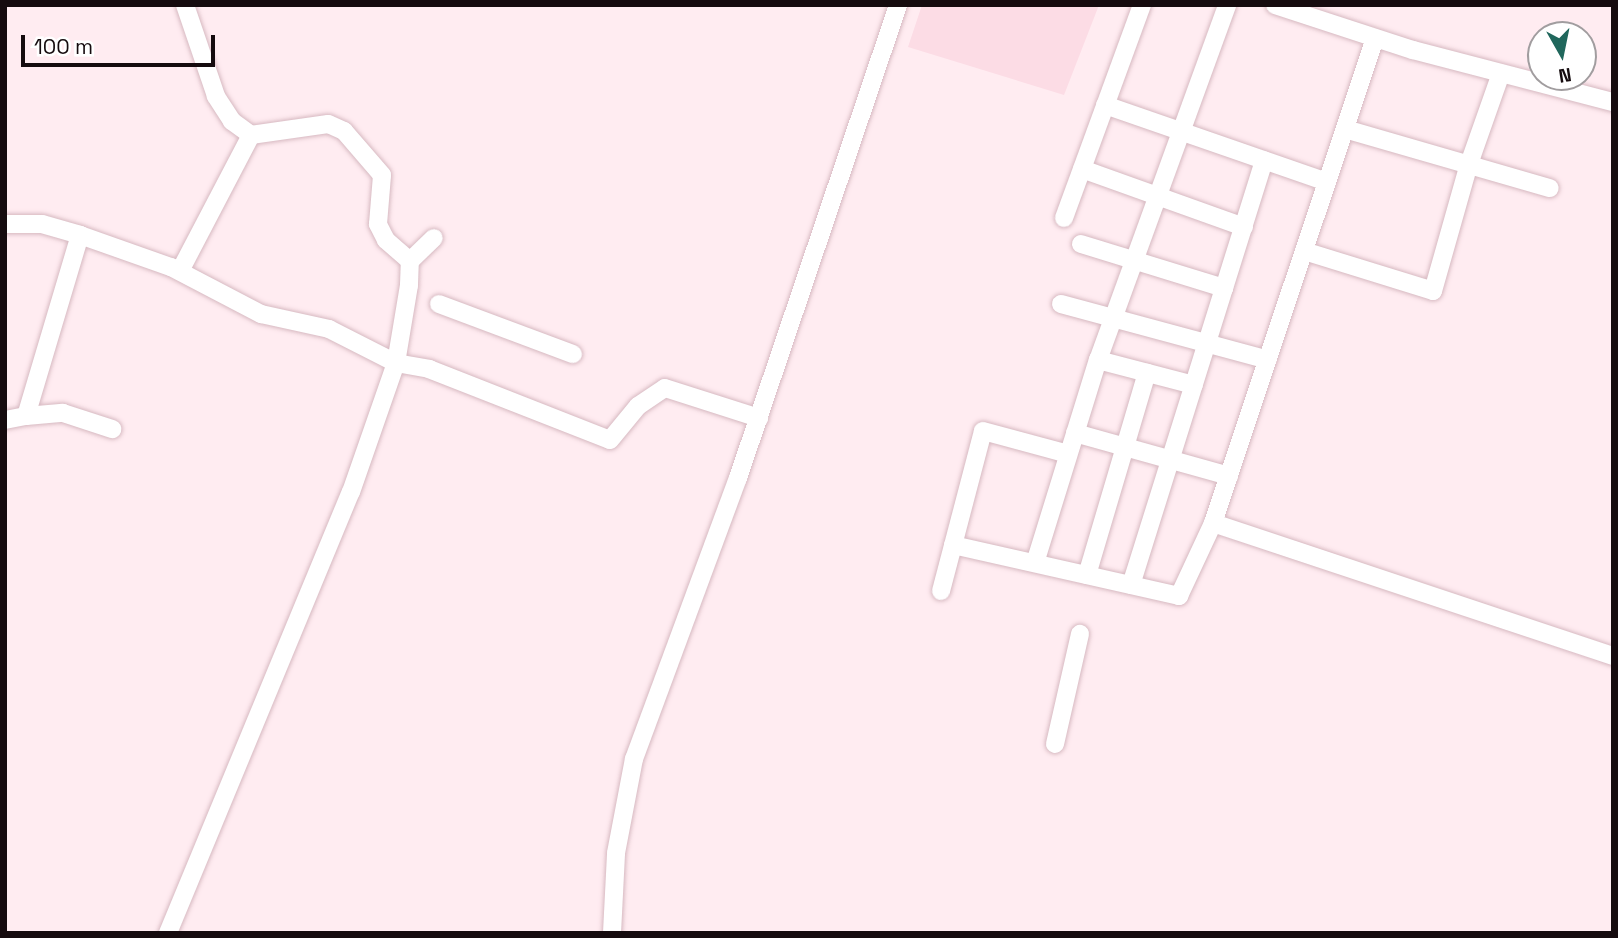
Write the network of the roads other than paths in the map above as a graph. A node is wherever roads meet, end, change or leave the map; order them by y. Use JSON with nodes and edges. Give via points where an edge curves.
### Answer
{"nodes":[{"id":1,"x":185,"y":5,"type":"edge"},
{"id":2,"x":898,"y":5,"type":"edge"},
{"id":3,"x":1142,"y":5,"type":"edge"},
{"id":4,"x":1227,"y":5,"type":"edge"},
{"id":5,"x":1275,"y":5,"type":"edge"},
{"id":6,"x":1376,"y":38,"type":"junction"},
{"id":7,"x":1502,"y":73,"type":"junction"},
{"id":8,"x":1613,"y":102,"type":"edge"},
{"id":9,"x":1105,"y":105,"type":"junction"},
{"id":10,"x":1345,"y":129,"type":"junction"},
{"id":11,"x":1181,"y":132,"type":"junction"},
{"id":12,"x":251,"y":135,"type":"junction"},
{"id":13,"x":1264,"y":160,"type":"junction"},
{"id":14,"x":1469,"y":164,"type":"junction"},
{"id":15,"x":1082,"y":169,"type":"junction"},
{"id":16,"x":1327,"y":182,"type":"junction"},
{"id":17,"x":1550,"y":188,"type":"dead end"},
{"id":18,"x":1157,"y":196,"type":"junction"},
{"id":19,"x":1064,"y":218,"type":"dead end"},
{"id":20,"x":5,"y":224,"type":"edge"},
{"id":21,"x":1244,"y":227,"type":"junction"},
{"id":22,"x":80,"y":235,"type":"junction"},
{"id":23,"x":434,"y":238,"type":"dead end"},
{"id":24,"x":1081,"y":244,"type":"dead end"},
{"id":25,"x":1304,"y":251,"type":"junction"},
{"id":26,"x":1134,"y":260,"type":"junction"},
{"id":27,"x":410,"y":261,"type":"junction"},
{"id":28,"x":180,"y":271,"type":"junction"},
{"id":29,"x":1224,"y":288,"type":"junction"},
{"id":30,"x":439,"y":304,"type":"dead end"},
{"id":31,"x":1061,"y":304,"type":"dead end"},
{"id":32,"x":1113,"y":318,"type":"junction"},
{"id":33,"x":1207,"y":344,"type":"junction"},
{"id":34,"x":573,"y":354,"type":"dead end"},
{"id":35,"x":1098,"y":360,"type":"junction"},
{"id":36,"x":1268,"y":360,"type":"junction"},
{"id":37,"x":396,"y":363,"type":"junction"},
{"id":38,"x":1147,"y":373,"type":"junction"},
{"id":39,"x":1194,"y":385,"type":"junction"},
{"id":40,"x":26,"y":416,"type":"junction"},
{"id":41,"x":758,"y":418,"type":"junction"},
{"id":42,"x":5,"y":420,"type":"edge"},
{"id":43,"x":112,"y":429,"type":"dead end"},
{"id":44,"x":1075,"y":433,"type":"junction"},
{"id":45,"x":1125,"y":447,"type":"junction"},
{"id":46,"x":1069,"y":454,"type":"junction"},
{"id":47,"x":1170,"y":460,"type":"junction"},
{"id":48,"x":1229,"y":476,"type":"junction"},
{"id":49,"x":1213,"y":523,"type":"junction"},
{"id":50,"x":953,"y":545,"type":"junction"},
{"id":51,"x":1035,"y":564,"type":"junction"},
{"id":52,"x":1087,"y":575,"type":"junction"},
{"id":53,"x":1131,"y":585,"type":"junction"},
{"id":54,"x":941,"y":591,"type":"dead end"},
{"id":55,"x":1080,"y":634,"type":"dead end"},
{"id":56,"x":1613,"y":656,"type":"edge"},
{"id":57,"x":1055,"y":744,"type":"dead end"},
{"id":58,"x":168,"y":933,"type":"edge"},
{"id":59,"x":612,"y":933,"type":"edge"}],
"edges":[{"from":1,"to":12,"type":"street","via":[[216,96],[232,121]]},
{"from":2,"to":41,"type":"street"},
{"from":3,"to":9,"type":"street"},
{"from":4,"to":11,"type":"street"},
{"from":5,"to":6,"type":"street"},
{"from":6,"to":7,"type":"street"},
{"from":6,"to":10,"type":"street"},
{"from":7,"to":8,"type":"street"},
{"from":7,"to":14,"type":"street"},
{"from":9,"to":11,"type":"street"},
{"from":9,"to":15,"type":"street"},
{"from":10,"to":14,"type":"street"},
{"from":10,"to":16,"type":"street"},
{"from":11,"to":13,"type":"street"},
{"from":11,"to":18,"type":"street"},
{"from":12,"to":27,"type":"street","via":[[328,124],[344,131],[382,176],[378,224],[386,240]]},
{"from":12,"to":28,"type":"street"},
{"from":13,"to":16,"type":"street"},
{"from":13,"to":21,"type":"street"},
{"from":14,"to":17,"type":"street"},
{"from":14,"to":25,"type":"street","via":[[1433,291]]},
{"from":15,"to":18,"type":"street"},
{"from":15,"to":19,"type":"street"},
{"from":16,"to":25,"type":"street"},
{"from":18,"to":21,"type":"street"},
{"from":18,"to":26,"type":"street"},
{"from":20,"to":22,"type":"street","via":[[42,224]]},
{"from":21,"to":29,"type":"street"},
{"from":22,"to":28,"type":"street"},
{"from":22,"to":40,"type":"street"},
{"from":23,"to":27,"type":"street"},
{"from":24,"to":26,"type":"street"},
{"from":25,"to":36,"type":"street"},
{"from":26,"to":29,"type":"street"},
{"from":26,"to":32,"type":"street"},
{"from":27,"to":37,"type":"street"},
{"from":28,"to":37,"type":"street","via":[[261,314],[329,329]]},
{"from":29,"to":33,"type":"street"},
{"from":30,"to":34,"type":"street"},
{"from":31,"to":32,"type":"street"},
{"from":32,"to":33,"type":"street"},
{"from":32,"to":35,"type":"street"},
{"from":33,"to":36,"type":"street"},
{"from":33,"to":39,"type":"street"},
{"from":35,"to":38,"type":"street"},
{"from":35,"to":44,"type":"street"},
{"from":36,"to":48,"type":"street"},
{"from":37,"to":41,"type":"street","via":[[429,369],[610,440],[638,405],[665,388]]},
{"from":37,"to":58,"type":"street","via":[[351,492]]},
{"from":38,"to":39,"type":"street"},
{"from":38,"to":45,"type":"street"},
{"from":39,"to":47,"type":"street"},
{"from":40,"to":42,"type":"street"},
{"from":40,"to":43,"type":"street","via":[[63,413]]},
{"from":41,"to":59,"type":"street","via":[[634,758],[616,853]]},
{"from":44,"to":45,"type":"street"},
{"from":44,"to":46,"type":"street"},
{"from":45,"to":47,"type":"street"},
{"from":45,"to":52,"type":"street"},
{"from":46,"to":50,"type":"street","via":[[983,430]]},
{"from":46,"to":51,"type":"street"},
{"from":47,"to":48,"type":"street"},
{"from":47,"to":53,"type":"street"},
{"from":48,"to":49,"type":"street"},
{"from":49,"to":53,"type":"street","via":[[1179,596]]},
{"from":49,"to":56,"type":"street"},
{"from":50,"to":51,"type":"street"},
{"from":50,"to":54,"type":"street"},
{"from":51,"to":52,"type":"street"},
{"from":52,"to":53,"type":"street"},
{"from":55,"to":57,"type":"street"}]}
